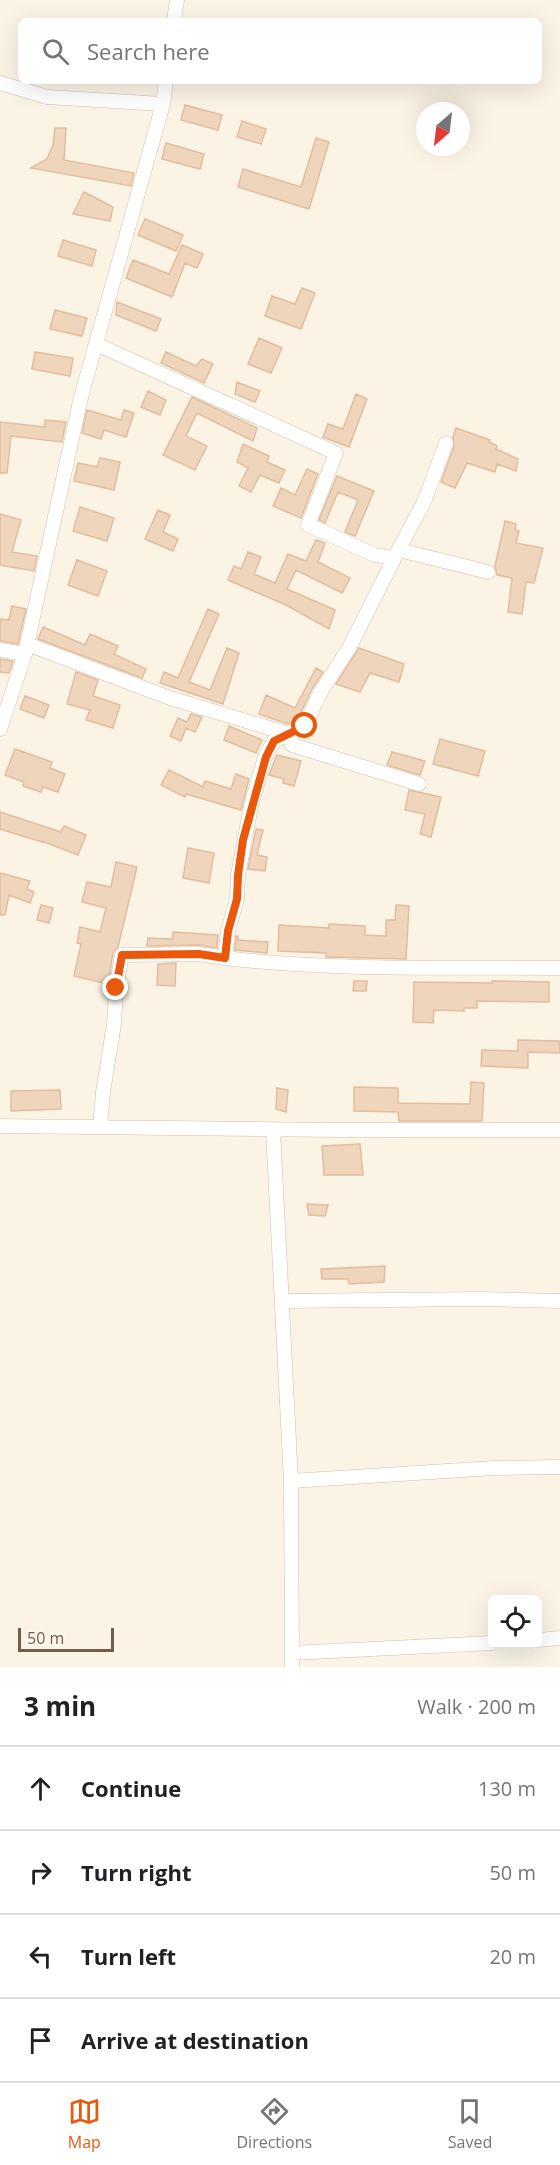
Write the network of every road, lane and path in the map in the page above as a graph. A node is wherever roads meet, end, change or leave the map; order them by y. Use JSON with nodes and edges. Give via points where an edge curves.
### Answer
{"nodes":[{"id":1,"x":177,"y":0,"type":"edge"},
{"id":2,"x":174,"y":18,"type":"edge"},
{"id":3,"x":0,"y":83,"type":"edge"},
{"id":4,"x":165,"y":84,"type":"edge"},
{"id":5,"x":162,"y":104,"type":"junction"},
{"id":6,"x":96,"y":344,"type":"junction"},
{"id":7,"x":446,"y":443,"type":"dead end"},
{"id":8,"x":396,"y":555,"type":"junction"},
{"id":9,"x":488,"y":572,"type":"dead end"},
{"id":10,"x":26,"y":649,"type":"junction"},
{"id":11,"x":0,"y":650,"type":"edge"},
{"id":12,"x":0,"y":729,"type":"edge"},
{"id":13,"x":289,"y":734,"type":"junction"},
{"id":14,"x":419,"y":784,"type":"dead end"},
{"id":15,"x":225,"y":958,"type":"junction"},
{"id":16,"x":560,"y":968,"type":"edge"},
{"id":17,"x":0,"y":1126,"type":"edge"},
{"id":18,"x":100,"y":1128,"type":"junction"},
{"id":19,"x":273,"y":1130,"type":"junction"},
{"id":20,"x":560,"y":1130,"type":"edge"},
{"id":21,"x":282,"y":1301,"type":"junction"},
{"id":22,"x":560,"y":1301,"type":"edge"},
{"id":23,"x":560,"y":1467,"type":"edge"},
{"id":24,"x":291,"y":1481,"type":"junction"},
{"id":25,"x":560,"y":1638,"type":"edge"},
{"id":26,"x":542,"y":1640,"type":"edge"},
{"id":27,"x":488,"y":1643,"type":"edge"},
{"id":28,"x":292,"y":1660,"type":"edge"}],
"edges":[{"from":1,"to":2,"type":"street"},
{"from":3,"to":5,"type":"street","via":[[47,97]]},
{"from":4,"to":5,"type":"street"},
{"from":5,"to":6,"type":"street"},
{"from":6,"to":8,"type":"street","via":[[336,453],[308,525],[375,555]]},
{"from":6,"to":10,"type":"street"},
{"from":7,"to":8,"type":"street","via":[[424,502]]},
{"from":8,"to":9,"type":"street"},
{"from":8,"to":13,"type":"street","via":[[305,726]]},
{"from":10,"to":11,"type":"street"},
{"from":10,"to":12,"type":"street"},
{"from":10,"to":13,"type":"street"},
{"from":13,"to":14,"type":"street","via":[[292,745]]},
{"from":13,"to":15,"type":"street","via":[[274,741],[251,806]]},
{"from":15,"to":16,"type":"street","via":[[433,969]]},
{"from":15,"to":18,"type":"street","via":[[199,954],[122,955]]},
{"from":17,"to":18,"type":"street"},
{"from":18,"to":19,"type":"street"},
{"from":19,"to":20,"type":"street"},
{"from":19,"to":21,"type":"street"},
{"from":21,"to":22,"type":"street"},
{"from":21,"to":24,"type":"street"},
{"from":23,"to":24,"type":"street"},
{"from":24,"to":28,"type":"street"},
{"from":25,"to":26,"type":"street"},
{"from":27,"to":28,"type":"street"}]}
